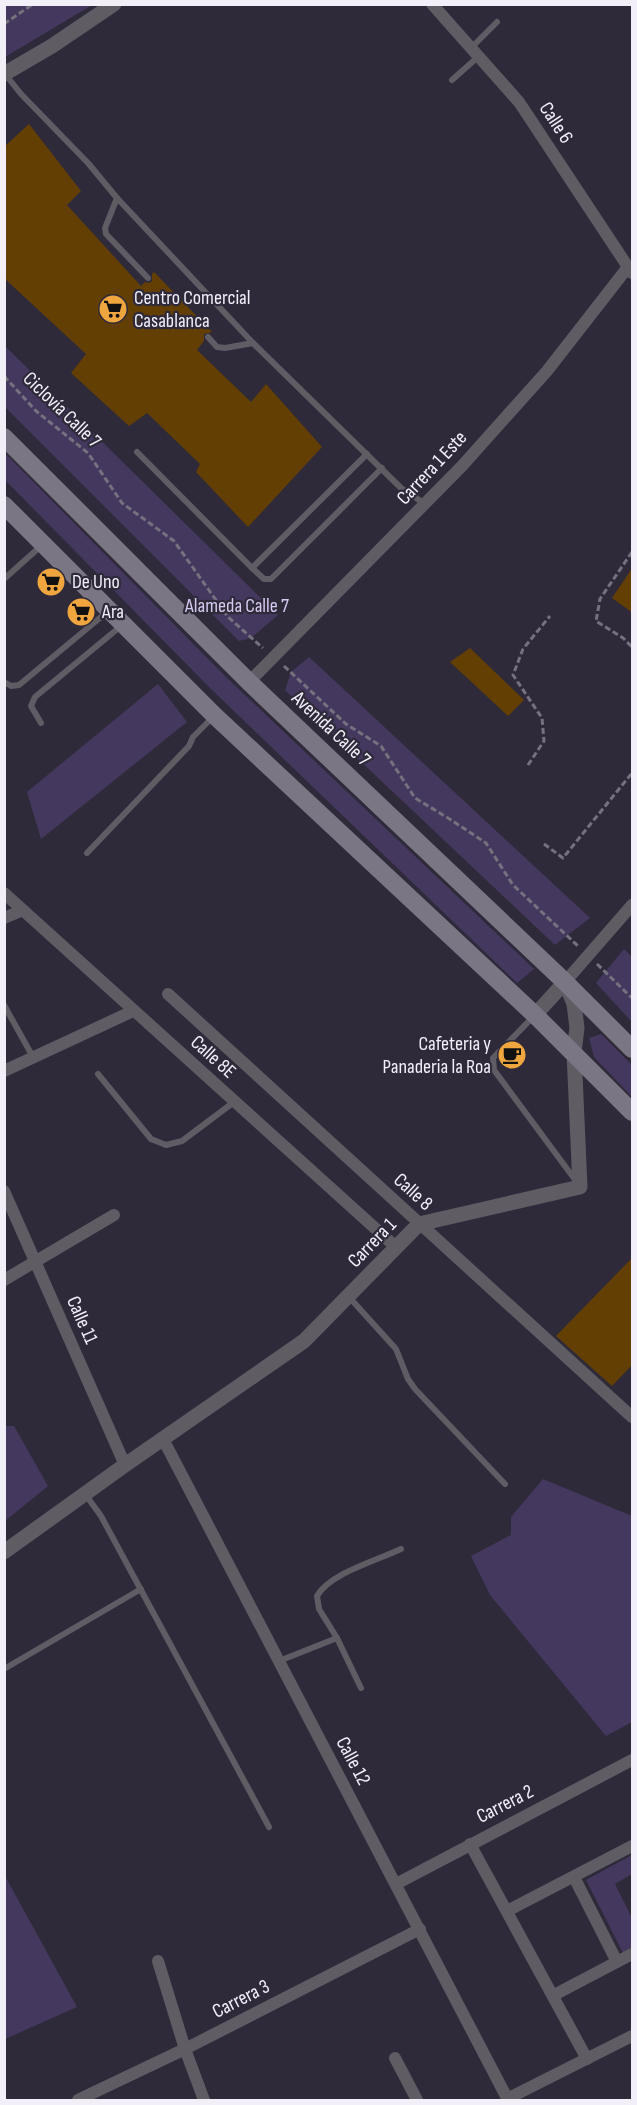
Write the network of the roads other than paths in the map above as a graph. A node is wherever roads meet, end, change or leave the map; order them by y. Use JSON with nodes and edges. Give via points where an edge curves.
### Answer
{"nodes":[{"id":1,"x":114,"y":4,"type":"edge"},
{"id":2,"x":432,"y":4,"type":"edge"},
{"id":3,"x":497,"y":22,"type":"dead end"},
{"id":4,"x":475,"y":52,"type":"junction"},
{"id":5,"x":5,"y":74,"type":"edge"},
{"id":6,"x":452,"y":80,"type":"dead end"},
{"id":7,"x":117,"y":198,"type":"junction"},
{"id":8,"x":630,"y":271,"type":"edge"},
{"id":9,"x":148,"y":278,"type":"dead end"},
{"id":10,"x":208,"y":337,"type":"dead end"},
{"id":11,"x":253,"y":343,"type":"junction"},
{"id":12,"x":4,"y":437,"type":"edge"},
{"id":13,"x":137,"y":452,"type":"dead end"},
{"id":14,"x":367,"y":454,"type":"junction"},
{"id":15,"x":382,"y":468,"type":"junction"},
{"id":16,"x":4,"y":505,"type":"edge"},
{"id":17,"x":425,"y":505,"type":"junction"},
{"id":18,"x":44,"y":544,"type":"junction"},
{"id":19,"x":252,"y":568,"type":"junction"},
{"id":20,"x":4,"y":579,"type":"edge"},
{"id":21,"x":110,"y":609,"type":"junction"},
{"id":22,"x":123,"y":623,"type":"junction"},
{"id":23,"x":4,"y":682,"type":"edge"},
{"id":24,"x":249,"y":682,"type":"junction"},
{"id":25,"x":214,"y":715,"type":"junction"},
{"id":26,"x":41,"y":723,"type":"dead end"},
{"id":27,"x":87,"y":854,"type":"dead end"},
{"id":28,"x":4,"y":893,"type":"edge"},
{"id":29,"x":633,"y":905,"type":"edge"},
{"id":30,"x":23,"y":910,"type":"junction"},
{"id":31,"x":4,"y":918,"type":"edge"},
{"id":32,"x":565,"y":982,"type":"junction"},
{"id":33,"x":168,"y":994,"type":"dead end"},
{"id":34,"x":4,"y":1005,"type":"edge"},
{"id":35,"x":133,"y":1011,"type":"junction"},
{"id":36,"x":535,"y":1015,"type":"junction"},
{"id":37,"x":633,"y":1049,"type":"edge"},
{"id":38,"x":574,"y":1052,"type":"junction"},
{"id":39,"x":33,"y":1058,"type":"junction"},
{"id":40,"x":4,"y":1071,"type":"edge"},
{"id":41,"x":98,"y":1074,"type":"dead end"},
{"id":42,"x":234,"y":1102,"type":"junction"},
{"id":43,"x":633,"y":1112,"type":"edge"},
{"id":44,"x":580,"y":1186,"type":"junction"},
{"id":45,"x":4,"y":1191,"type":"edge"},
{"id":46,"x":114,"y":1215,"type":"dead end"},
{"id":47,"x":419,"y":1224,"type":"junction"},
{"id":48,"x":397,"y":1248,"type":"junction"},
{"id":49,"x":35,"y":1262,"type":"junction"},
{"id":50,"x":4,"y":1280,"type":"edge"},
{"id":51,"x":348,"y":1297,"type":"junction"},
{"id":52,"x":633,"y":1417,"type":"edge"},
{"id":53,"x":163,"y":1439,"type":"junction"},
{"id":54,"x":125,"y":1465,"type":"junction"},
{"id":55,"x":505,"y":1484,"type":"dead end"},
{"id":56,"x":85,"y":1494,"type":"junction"},
{"id":57,"x":401,"y":1549,"type":"dead end"},
{"id":58,"x":4,"y":1552,"type":"edge"},
{"id":59,"x":141,"y":1589,"type":"junction"},
{"id":60,"x":337,"y":1638,"type":"junction"},
{"id":61,"x":279,"y":1661,"type":"junction"},
{"id":62,"x":4,"y":1669,"type":"edge"},
{"id":63,"x":361,"y":1688,"type":"dead end"},
{"id":64,"x":633,"y":1761,"type":"edge"},
{"id":65,"x":269,"y":1827,"type":"dead end"},
{"id":66,"x":470,"y":1844,"type":"junction"},
{"id":67,"x":633,"y":1846,"type":"edge"},
{"id":68,"x":574,"y":1877,"type":"junction"},
{"id":69,"x":396,"y":1884,"type":"junction"},
{"id":70,"x":507,"y":1911,"type":"junction"},
{"id":71,"x":420,"y":1929,"type":"junction"},
{"id":72,"x":633,"y":1954,"type":"edge"},
{"id":73,"x":158,"y":1961,"type":"dead end"},
{"id":74,"x":617,"y":1962,"type":"junction"},
{"id":75,"x":554,"y":1995,"type":"junction"},
{"id":76,"x":633,"y":2037,"type":"edge"},
{"id":77,"x":185,"y":2049,"type":"junction"},
{"id":78,"x":395,"y":2058,"type":"dead end"},
{"id":79,"x":586,"y":2059,"type":"junction"},
{"id":80,"x":78,"y":2100,"type":"edge"},
{"id":81,"x":204,"y":2100,"type":"edge"},
{"id":82,"x":417,"y":2100,"type":"edge"},
{"id":83,"x":508,"y":2100,"type":"edge"}],
"edges":[{"from":1,"to":5,"type":"street"},
{"from":2,"to":4,"type":"street","name":"Calle 6"},
{"from":3,"to":4,"type":"lane"},
{"from":4,"to":6,"type":"lane"},
{"from":4,"to":8,"type":"street","name":"Calle 6","via":[[519,102]]},
{"from":5,"to":7,"type":"lane"},
{"from":7,"to":9,"type":"lane","via":[[106,234]]},
{"from":7,"to":11,"type":"lane"},
{"from":8,"to":17,"type":"street","name":"Carrera 1 Este"},
{"from":10,"to":11,"type":"lane","via":[[217,347]]},
{"from":11,"to":14,"type":"lane"},
{"from":12,"to":24,"type":"main road","name":"Avenida Calle 7"},
{"from":13,"to":19,"type":"lane"},
{"from":14,"to":15,"type":"lane"},
{"from":14,"to":19,"type":"lane"},
{"from":15,"to":17,"type":"lane"},
{"from":15,"to":19,"type":"lane","via":[[271,579],[264,579]]},
{"from":16,"to":18,"type":"main road"},
{"from":17,"to":24,"type":"street","name":"Carrera 1 Este"},
{"from":18,"to":20,"type":"lane"},
{"from":18,"to":21,"type":"main road"},
{"from":21,"to":22,"type":"main road"},
{"from":21,"to":23,"type":"lane","via":[[19,685]]},
{"from":22,"to":25,"type":"main road"},
{"from":22,"to":26,"type":"lane","via":[[35,697],[31,706]]},
{"from":24,"to":32,"type":"main road","name":"Avenida Calle 7"},
{"from":25,"to":27,"type":"lane"},
{"from":25,"to":36,"type":"main road"},
{"from":28,"to":30,"type":"street","name":"Calle 8E"},
{"from":29,"to":32,"type":"street"},
{"from":30,"to":31,"type":"street"},
{"from":30,"to":35,"type":"street","name":"Calle 8E"},
{"from":32,"to":36,"type":"street"},
{"from":32,"to":37,"type":"main road","name":"Avenida Calle 7"},
{"from":32,"to":38,"type":"street","via":[[574,1004]]},
{"from":33,"to":47,"type":"street","name":"Calle 8"},
{"from":34,"to":39,"type":"lane"},
{"from":35,"to":39,"type":"street"},
{"from":35,"to":42,"type":"street","name":"Calle 8E"},
{"from":36,"to":38,"type":"main road"},
{"from":36,"to":44,"type":"lane","via":[[493,1058],[492,1064]]},
{"from":38,"to":43,"type":"main road"},
{"from":38,"to":44,"type":"street"},
{"from":39,"to":40,"type":"street"},
{"from":41,"to":42,"type":"lane","via":[[151,1139],[166,1145],[182,1142]]},
{"from":42,"to":48,"type":"street","name":"Calle 8E"},
{"from":44,"to":47,"type":"street","name":"Carrera 1"},
{"from":45,"to":49,"type":"street","name":"Calle 11"},
{"from":46,"to":49,"type":"street"},
{"from":47,"to":48,"type":"street","name":"Carrera 1"},
{"from":47,"to":52,"type":"street","name":"Calle 8"},
{"from":48,"to":51,"type":"street","name":"Carrera 1"},
{"from":49,"to":50,"type":"street"},
{"from":49,"to":54,"type":"street","name":"Calle 11"},
{"from":51,"to":53,"type":"street","name":"Carrera 1","via":[[304,1341]]},
{"from":51,"to":55,"type":"lane","via":[[396,1349],[415,1389]]},
{"from":53,"to":54,"type":"street","name":"Carrera 1"},
{"from":53,"to":61,"type":"street","name":"Calle 12"},
{"from":54,"to":56,"type":"street","name":"Carrera 1"},
{"from":56,"to":58,"type":"street","name":"Carrera 1"},
{"from":56,"to":59,"type":"lane","via":[[102,1516]]},
{"from":57,"to":60,"type":"lane","via":[[343,1574],[320,1591],[319,1610]]},
{"from":59,"to":62,"type":"lane"},
{"from":59,"to":65,"type":"lane"},
{"from":60,"to":61,"type":"lane"},
{"from":60,"to":63,"type":"lane"},
{"from":61,"to":69,"type":"street","name":"Calle 12"},
{"from":64,"to":66,"type":"street","name":"Carrera 2"},
{"from":66,"to":69,"type":"street","name":"Carrera 2"},
{"from":66,"to":70,"type":"street"},
{"from":67,"to":68,"type":"street"},
{"from":68,"to":70,"type":"street"},
{"from":68,"to":74,"type":"street"},
{"from":69,"to":71,"type":"street","name":"Calle 12"},
{"from":70,"to":75,"type":"street"},
{"from":71,"to":77,"type":"street","name":"Carrera 3"},
{"from":71,"to":83,"type":"street","name":"Calle 12"},
{"from":72,"to":74,"type":"street"},
{"from":73,"to":77,"type":"street"},
{"from":74,"to":75,"type":"street"},
{"from":75,"to":79,"type":"street"},
{"from":76,"to":79,"type":"street"},
{"from":77,"to":80,"type":"street","name":"Carrera 3"},
{"from":77,"to":81,"type":"street"},
{"from":78,"to":82,"type":"street"},
{"from":79,"to":83,"type":"street"}]}
